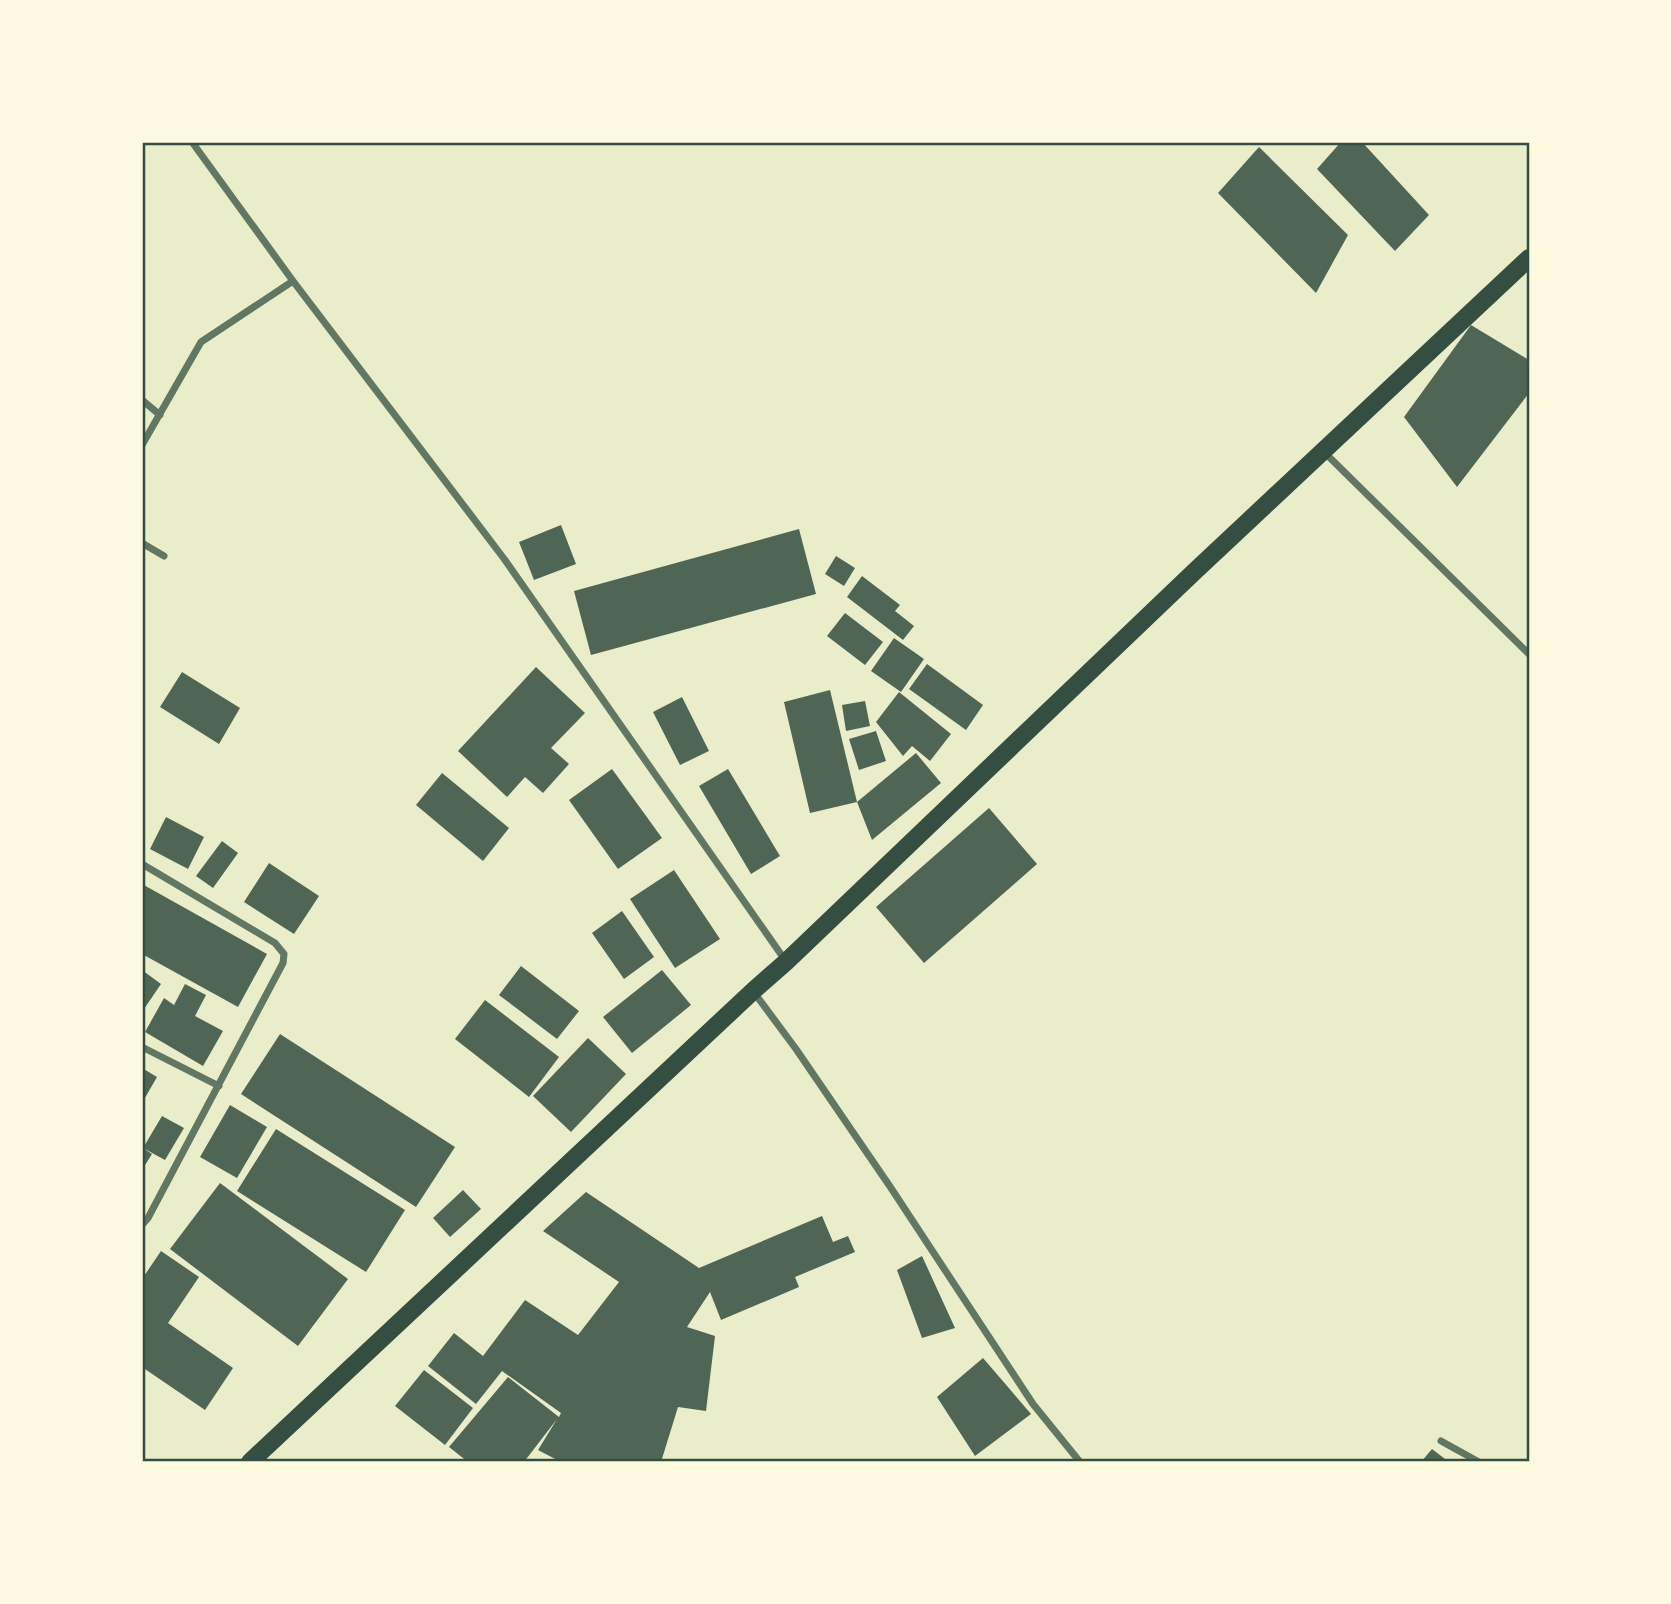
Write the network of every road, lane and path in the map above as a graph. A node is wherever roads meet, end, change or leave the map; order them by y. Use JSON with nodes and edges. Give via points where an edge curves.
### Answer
{"nodes":[{"id":1,"x":192,"y":142,"type":"edge"},
{"id":2,"x":1529,"y":258,"type":"edge"},
{"id":3,"x":293,"y":281,"type":"junction"},
{"id":4,"x":142,"y":400,"type":"edge"},
{"id":5,"x":160,"y":415,"type":"junction"},
{"id":6,"x":142,"y":445,"type":"edge"},
{"id":7,"x":1322,"y":451,"type":"junction"},
{"id":8,"x":142,"y":544,"type":"edge"},
{"id":9,"x":164,"y":556,"type":"dead end"},
{"id":10,"x":1529,"y":654,"type":"edge"},
{"id":11,"x":142,"y":864,"type":"edge"},
{"id":12,"x":786,"y":962,"type":"junction"},
{"id":13,"x":752,"y":991,"type":"junction"},
{"id":14,"x":142,"y":1047,"type":"edge"},
{"id":15,"x":219,"y":1086,"type":"junction"},
{"id":16,"x":142,"y":1225,"type":"edge"},
{"id":17,"x":1441,"y":1441,"type":"dead end"},
{"id":18,"x":250,"y":1462,"type":"edge"},
{"id":19,"x":1080,"y":1462,"type":"edge"},
{"id":20,"x":1479,"y":1462,"type":"edge"}],
"edges":[{"from":1,"to":3,"type":"street"},
{"from":2,"to":7,"type":"main road"},
{"from":3,"to":5,"type":"street","via":[[201,342]]},
{"from":3,"to":12,"type":"street","via":[[505,560]]},
{"from":4,"to":5,"type":"street"},
{"from":5,"to":6,"type":"street"},
{"from":7,"to":10,"type":"street"},
{"from":7,"to":12,"type":"main road"},
{"from":8,"to":9,"type":"street"},
{"from":11,"to":15,"type":"street","via":[[275,943],[284,954]]},
{"from":12,"to":13,"type":"main road"},
{"from":13,"to":18,"type":"main road"},
{"from":13,"to":19,"type":"street","via":[[891,1188],[1032,1404]]},
{"from":14,"to":15,"type":"street"},
{"from":15,"to":16,"type":"street"},
{"from":17,"to":20,"type":"street"}]}
